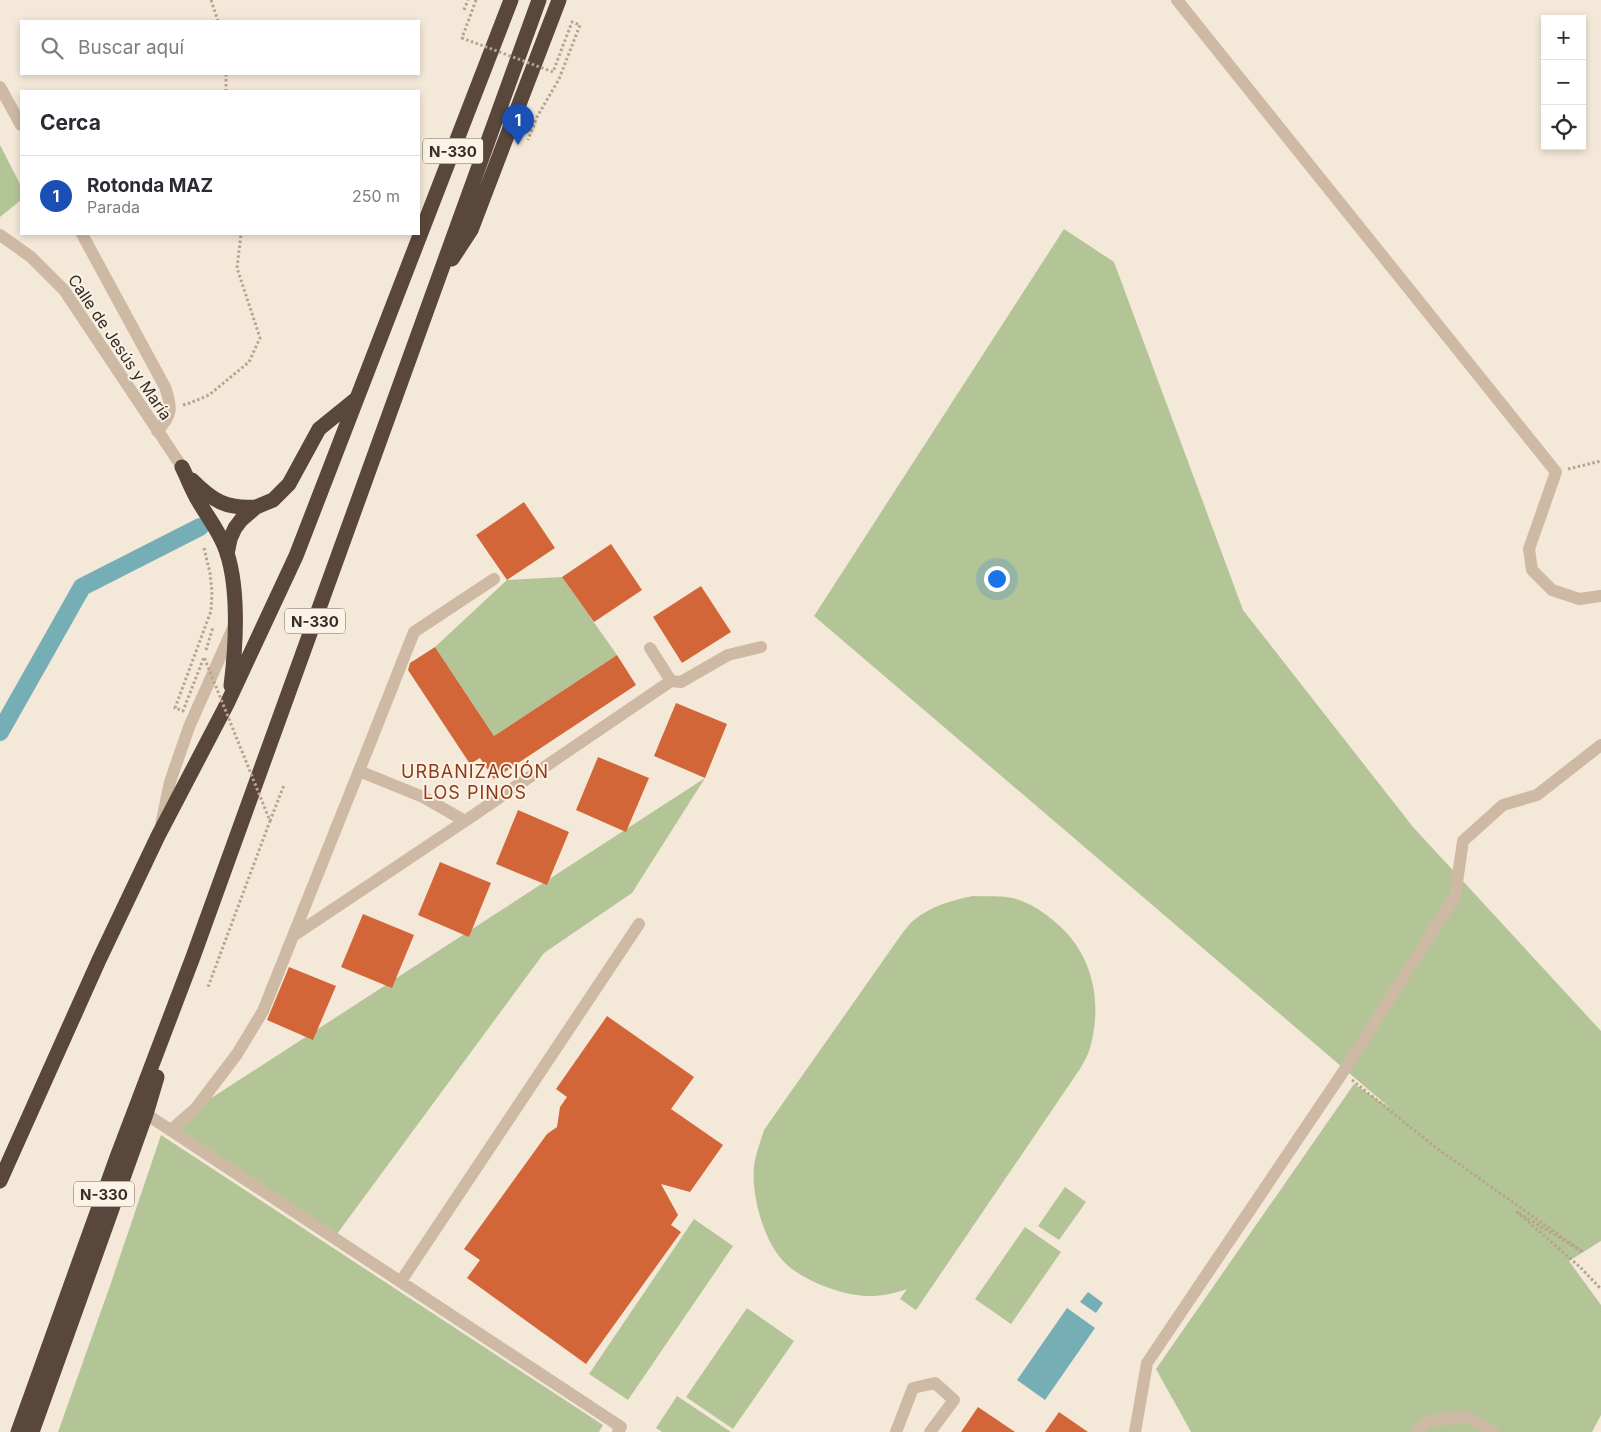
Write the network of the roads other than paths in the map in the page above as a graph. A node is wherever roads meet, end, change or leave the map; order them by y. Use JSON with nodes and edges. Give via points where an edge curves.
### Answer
{"nodes":[{"id":1,"x":510,"y":0,"type":"edge"},
{"id":2,"x":539,"y":0,"type":"edge"},
{"id":3,"x":559,"y":0,"type":"edge"},
{"id":4,"x":1177,"y":0,"type":"edge"},
{"id":5,"x":0,"y":87,"type":"edge"},
{"id":6,"x":20,"y":123,"type":"edge"},
{"id":7,"x":420,"y":234,"type":"edge"},
{"id":8,"x":0,"y":235,"type":"edge"},
{"id":9,"x":83,"y":235,"type":"edge"},
{"id":10,"x":420,"y":235,"type":"edge"},
{"id":11,"x":436,"y":285,"type":"junction"},
{"id":12,"x":357,"y":398,"type":"junction"},
{"id":13,"x":157,"y":431,"type":"junction"},
{"id":14,"x":182,"y":467,"type":"junction"},
{"id":15,"x":256,"y":507,"type":"junction"},
{"id":16,"x":227,"y":554,"type":"junction"},
{"id":17,"x":494,"y":579,"type":"dead end"},
{"id":18,"x":1601,"y":596,"type":"edge"},
{"id":19,"x":235,"y":623,"type":"junction"},
{"id":20,"x":761,"y":647,"type":"dead end"},
{"id":21,"x":650,"y":648,"type":"dead end"},
{"id":22,"x":671,"y":681,"type":"junction"},
{"id":23,"x":227,"y":704,"type":"junction"},
{"id":24,"x":1601,"y":744,"type":"edge"},
{"id":25,"x":359,"y":772,"type":"junction"},
{"id":26,"x":465,"y":821,"type":"junction"},
{"id":27,"x":158,"y":836,"type":"junction"},
{"id":28,"x":639,"y":924,"type":"dead end"},
{"id":29,"x":292,"y":936,"type":"junction"},
{"id":30,"x":193,"y":957,"type":"junction"},
{"id":31,"x":146,"y":1114,"type":"junction"},
{"id":32,"x":171,"y":1130,"type":"junction"},
{"id":33,"x":0,"y":1180,"type":"edge"},
{"id":34,"x":401,"y":1282,"type":"junction"},
{"id":35,"x":18,"y":1432,"type":"edge"},
{"id":36,"x":32,"y":1432,"type":"edge"},
{"id":37,"x":618,"y":1432,"type":"edge"},
{"id":38,"x":896,"y":1432,"type":"edge"},
{"id":39,"x":930,"y":1432,"type":"edge"},
{"id":40,"x":1135,"y":1432,"type":"edge"},
{"id":41,"x":1416,"y":1432,"type":"edge"},
{"id":42,"x":1493,"y":1432,"type":"edge"}],
"edges":[{"from":1,"to":7,"type":"highway","number":"N-330"},
{"from":2,"to":11,"type":"highway","number":"N-330"},
{"from":3,"to":11,"type":"highway","via":[[471,230]]},
{"from":4,"to":18,"type":"street","via":[[1556,472],[1529,549],[1532,570],[1552,590],[1579,599]]},
{"from":5,"to":6,"type":"street"},
{"from":8,"to":13,"type":"street","name":"Calle de Jesús y María","via":[[31,257],[64,290]]},
{"from":9,"to":13,"type":"street","via":[[162,380],[170,401],[169,416]]},
{"from":10,"to":12,"type":"highway","number":"N-330"},
{"from":11,"to":30,"type":"highway","number":"N-330"},
{"from":12,"to":15,"type":"highway","via":[[319,429],[289,484],[273,500]]},
{"from":12,"to":23,"type":"highway","number":"N-330","via":[[296,556]]},
{"from":13,"to":14,"type":"street","name":"Calle de Jesús y María"},
{"from":14,"to":15,"type":"highway","via":[[203,491],[216,500],[240,508]]},
{"from":14,"to":16,"type":"highway"},
{"from":15,"to":16,"type":"highway","via":[[235,528]]},
{"from":16,"to":19,"type":"highway"},
{"from":17,"to":25,"type":"street","via":[[414,632]]},
{"from":19,"to":23,"type":"highway"},
{"from":19,"to":27,"type":"street","via":[[180,752]]},
{"from":20,"to":22,"type":"street","via":[[728,655],[681,682]]},
{"from":21,"to":22,"type":"street"},
{"from":22,"to":26,"type":"street"},
{"from":23,"to":27,"type":"highway","number":"N-330"},
{"from":24,"to":40,"type":"street","via":[[1537,795],[1502,805],[1463,841],[1455,896],[1343,1072],[1146,1363]]},
{"from":25,"to":26,"type":"street","via":[[423,797]]},
{"from":25,"to":29,"type":"street"},
{"from":26,"to":29,"type":"street"},
{"from":27,"to":33,"type":"highway","number":"N-330","via":[[98,960]]},
{"from":28,"to":34,"type":"street"},
{"from":29,"to":32,"type":"street","via":[[263,1011],[196,1108]]},
{"from":30,"to":31,"type":"highway"},
{"from":30,"to":35,"type":"highway","number":"N-330"},
{"from":31,"to":32,"type":"street"},
{"from":31,"to":36,"type":"highway"},
{"from":32,"to":34,"type":"street"},
{"from":34,"to":37,"type":"street","via":[[622,1427]]},
{"from":38,"to":39,"type":"street","via":[[914,1388],[936,1383],[954,1400]]},
{"from":41,"to":42,"type":"street","via":[[1426,1422],[1465,1416]]}]}
